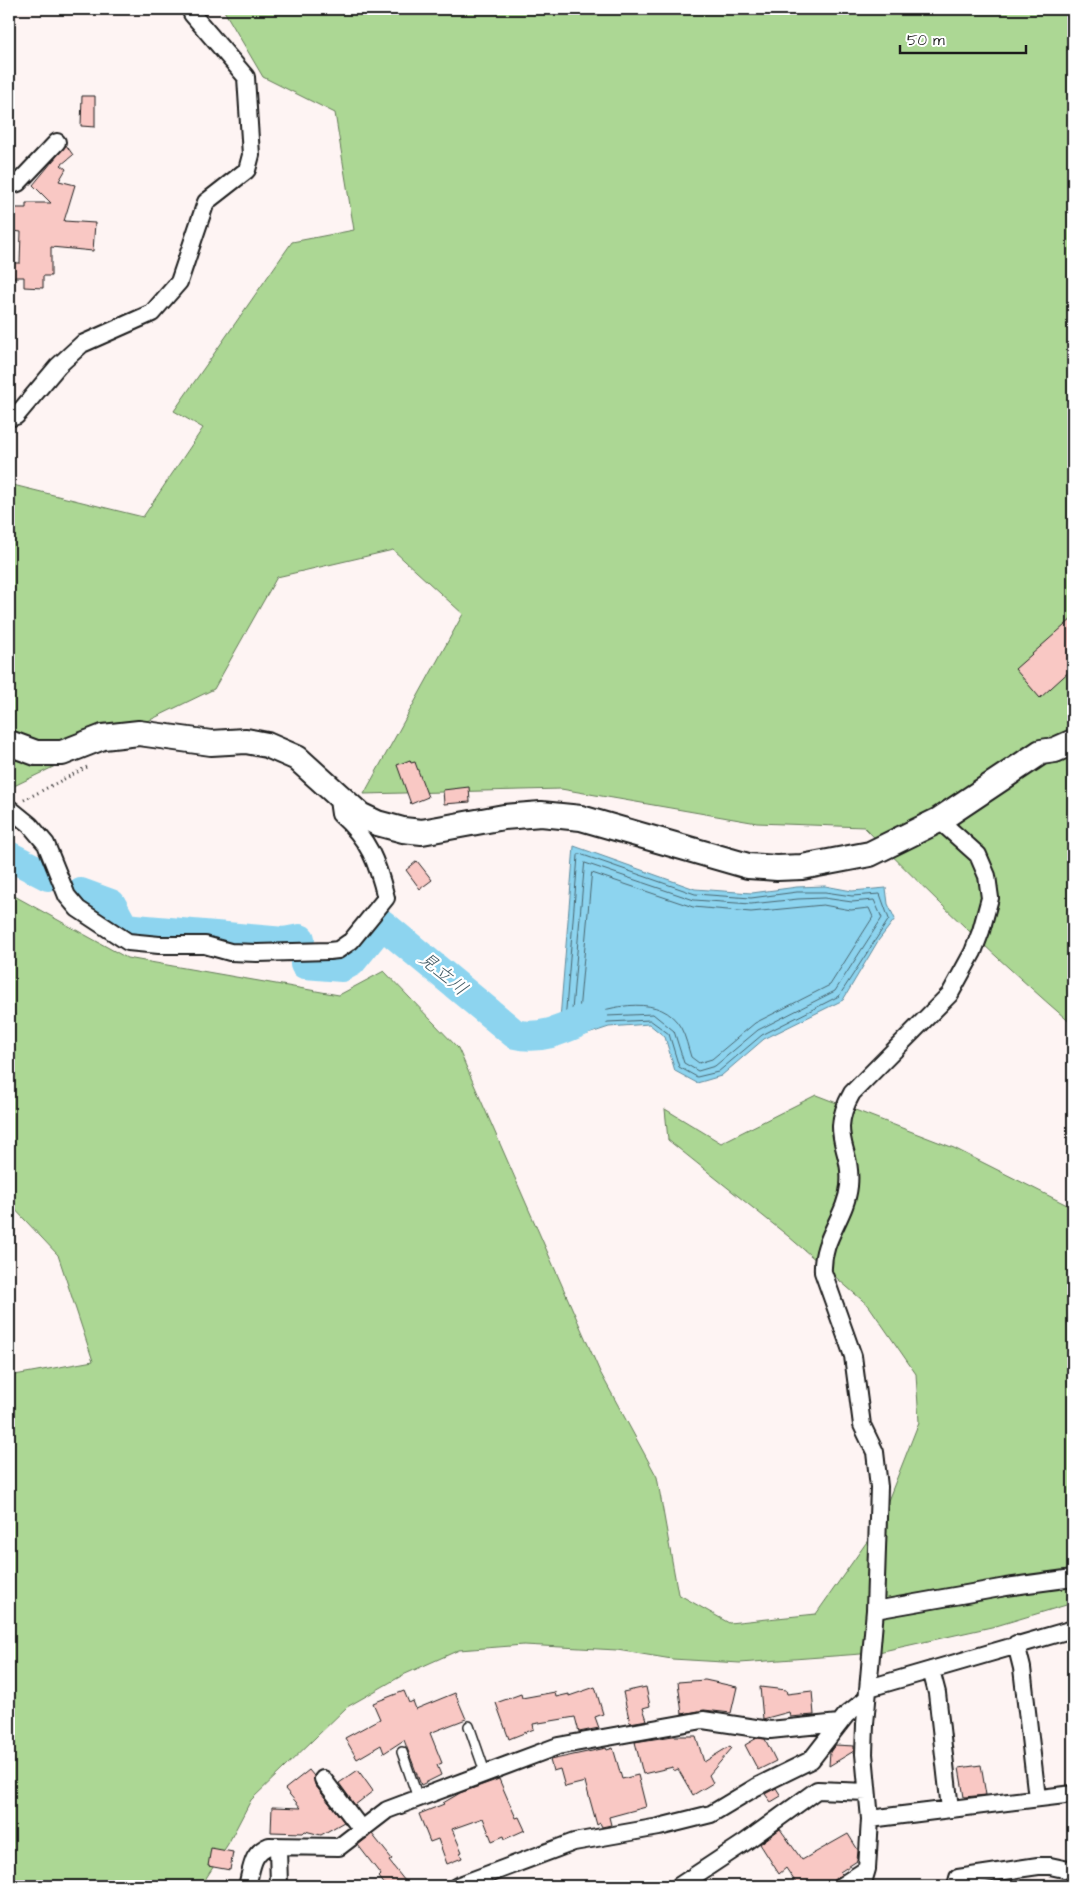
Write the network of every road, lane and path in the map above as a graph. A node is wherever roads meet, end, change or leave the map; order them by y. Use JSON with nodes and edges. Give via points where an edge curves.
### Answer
{"nodes":[{"id":1,"x":191,"y":9,"type":"edge"},
{"id":2,"x":57,"y":142,"type":"dead end"},
{"id":3,"x":9,"y":186,"type":"edge"},
{"id":4,"x":9,"y":418,"type":"edge"},
{"id":5,"x":1073,"y":742,"type":"edge"},
{"id":6,"x":9,"y":743,"type":"edge"},
{"id":7,"x":92,"y":764,"type":"dead end"},
{"id":8,"x":337,"y":793,"type":"junction"},
{"id":9,"x":13,"y":805,"type":"edge"},
{"id":10,"x":939,"y":820,"type":"junction"},
{"id":11,"x":1073,"y":1578,"type":"edge"},
{"id":12,"x":875,"y":1610,"type":"junction"},
{"id":13,"x":1073,"y":1629,"type":"edge"},
{"id":14,"x":1016,"y":1644,"type":"junction"},
{"id":15,"x":932,"y":1670,"type":"junction"},
{"id":16,"x":867,"y":1694,"type":"junction"},
{"id":17,"x":839,"y":1723,"type":"junction"},
{"id":18,"x":469,"y":1726,"type":"dead end"},
{"id":19,"x":402,"y":1752,"type":"dead end"},
{"id":20,"x":485,"y":1772,"type":"junction"},
{"id":21,"x":323,"y":1779,"type":"dead end"},
{"id":22,"x":867,"y":1792,"type":"junction"},
{"id":23,"x":1073,"y":1794,"type":"edge"},
{"id":24,"x":418,"y":1798,"type":"junction"},
{"id":25,"x":1037,"y":1798,"type":"junction"},
{"id":26,"x":950,"y":1809,"type":"junction"},
{"id":27,"x":870,"y":1819,"type":"junction"},
{"id":28,"x":362,"y":1830,"type":"junction"},
{"id":29,"x":278,"y":1847,"type":"junction"},
{"id":30,"x":867,"y":1869,"type":"junction"},
{"id":31,"x":1073,"y":1871,"type":"edge"},
{"id":32,"x":247,"y":1886,"type":"edge"},
{"id":33,"x":279,"y":1886,"type":"edge"},
{"id":34,"x":457,"y":1886,"type":"edge"},
{"id":35,"x":679,"y":1886,"type":"edge"},
{"id":36,"x":841,"y":1886,"type":"edge"},
{"id":37,"x":862,"y":1886,"type":"edge"},
{"id":38,"x":956,"y":1886,"type":"edge"}],
"edges":[{"from":1,"to":4,"type":"street","via":[[246,77],[251,155],[247,170],[206,202],[179,282],[152,313],[82,344],[58,366],[16,416]]},
{"from":2,"to":3,"type":"street","via":[[18,183]]},
{"from":5,"to":10,"type":"street","via":[[1041,752]]},
{"from":6,"to":8,"type":"street","via":[[44,754],[62,753],[103,737],[139,733],[211,743],[246,741],[267,745],[297,758]]},
{"from":7,"to":9,"type":"path"},
{"from":8,"to":9,"type":"street","via":[[340,814],[359,830],[378,867],[386,898],[345,946],[329,952],[312,953],[230,952],[205,945],[128,942],[78,909],[67,896],[46,844]]},
{"from":8,"to":10,"type":"street","via":[[360,814],[377,824],[403,830],[422,832],[541,814],[582,818],[748,866],[777,868],[802,867],[870,854]]},
{"from":10,"to":12,"type":"street","via":[[978,856],[989,886],[987,912],[973,952],[950,994],[852,1094],[847,1103],[840,1122],[849,1172],[847,1199],[826,1243],[822,1261],[853,1356],[862,1425],[875,1452],[879,1487]]},
{"from":11,"to":12,"type":"street"},
{"from":12,"to":16,"type":"street"},
{"from":13,"to":14,"type":"street"},
{"from":14,"to":15,"type":"street"},
{"from":14,"to":25,"type":"street","via":[[1022,1668]]},
{"from":15,"to":16,"type":"street"},
{"from":15,"to":26,"type":"street"},
{"from":16,"to":17,"type":"street"},
{"from":16,"to":22,"type":"street","via":[[864,1754]]},
{"from":17,"to":20,"type":"street","via":[[770,1730],[704,1720],[558,1746]]},
{"from":17,"to":34,"type":"street","via":[[811,1760],[711,1814],[574,1842]]},
{"from":18,"to":20,"type":"lane"},
{"from":19,"to":24,"type":"lane"},
{"from":20,"to":24,"type":"street"},
{"from":21,"to":28,"type":"street"},
{"from":22,"to":27,"type":"street"},
{"from":22,"to":35,"type":"street","via":[[817,1790]]},
{"from":23,"to":25,"type":"street"},
{"from":24,"to":28,"type":"street","via":[[387,1810]]},
{"from":25,"to":26,"type":"street"},
{"from":26,"to":27,"type":"street"},
{"from":27,"to":30,"type":"street"},
{"from":28,"to":29,"type":"street","via":[[340,1847]]},
{"from":29,"to":32,"type":"street","via":[[269,1846],[255,1855]]},
{"from":29,"to":33,"type":"street"},
{"from":30,"to":36,"type":"street"},
{"from":30,"to":37,"type":"street"},
{"from":31,"to":38,"type":"street","via":[[1038,1866],[958,1878]]}]}
